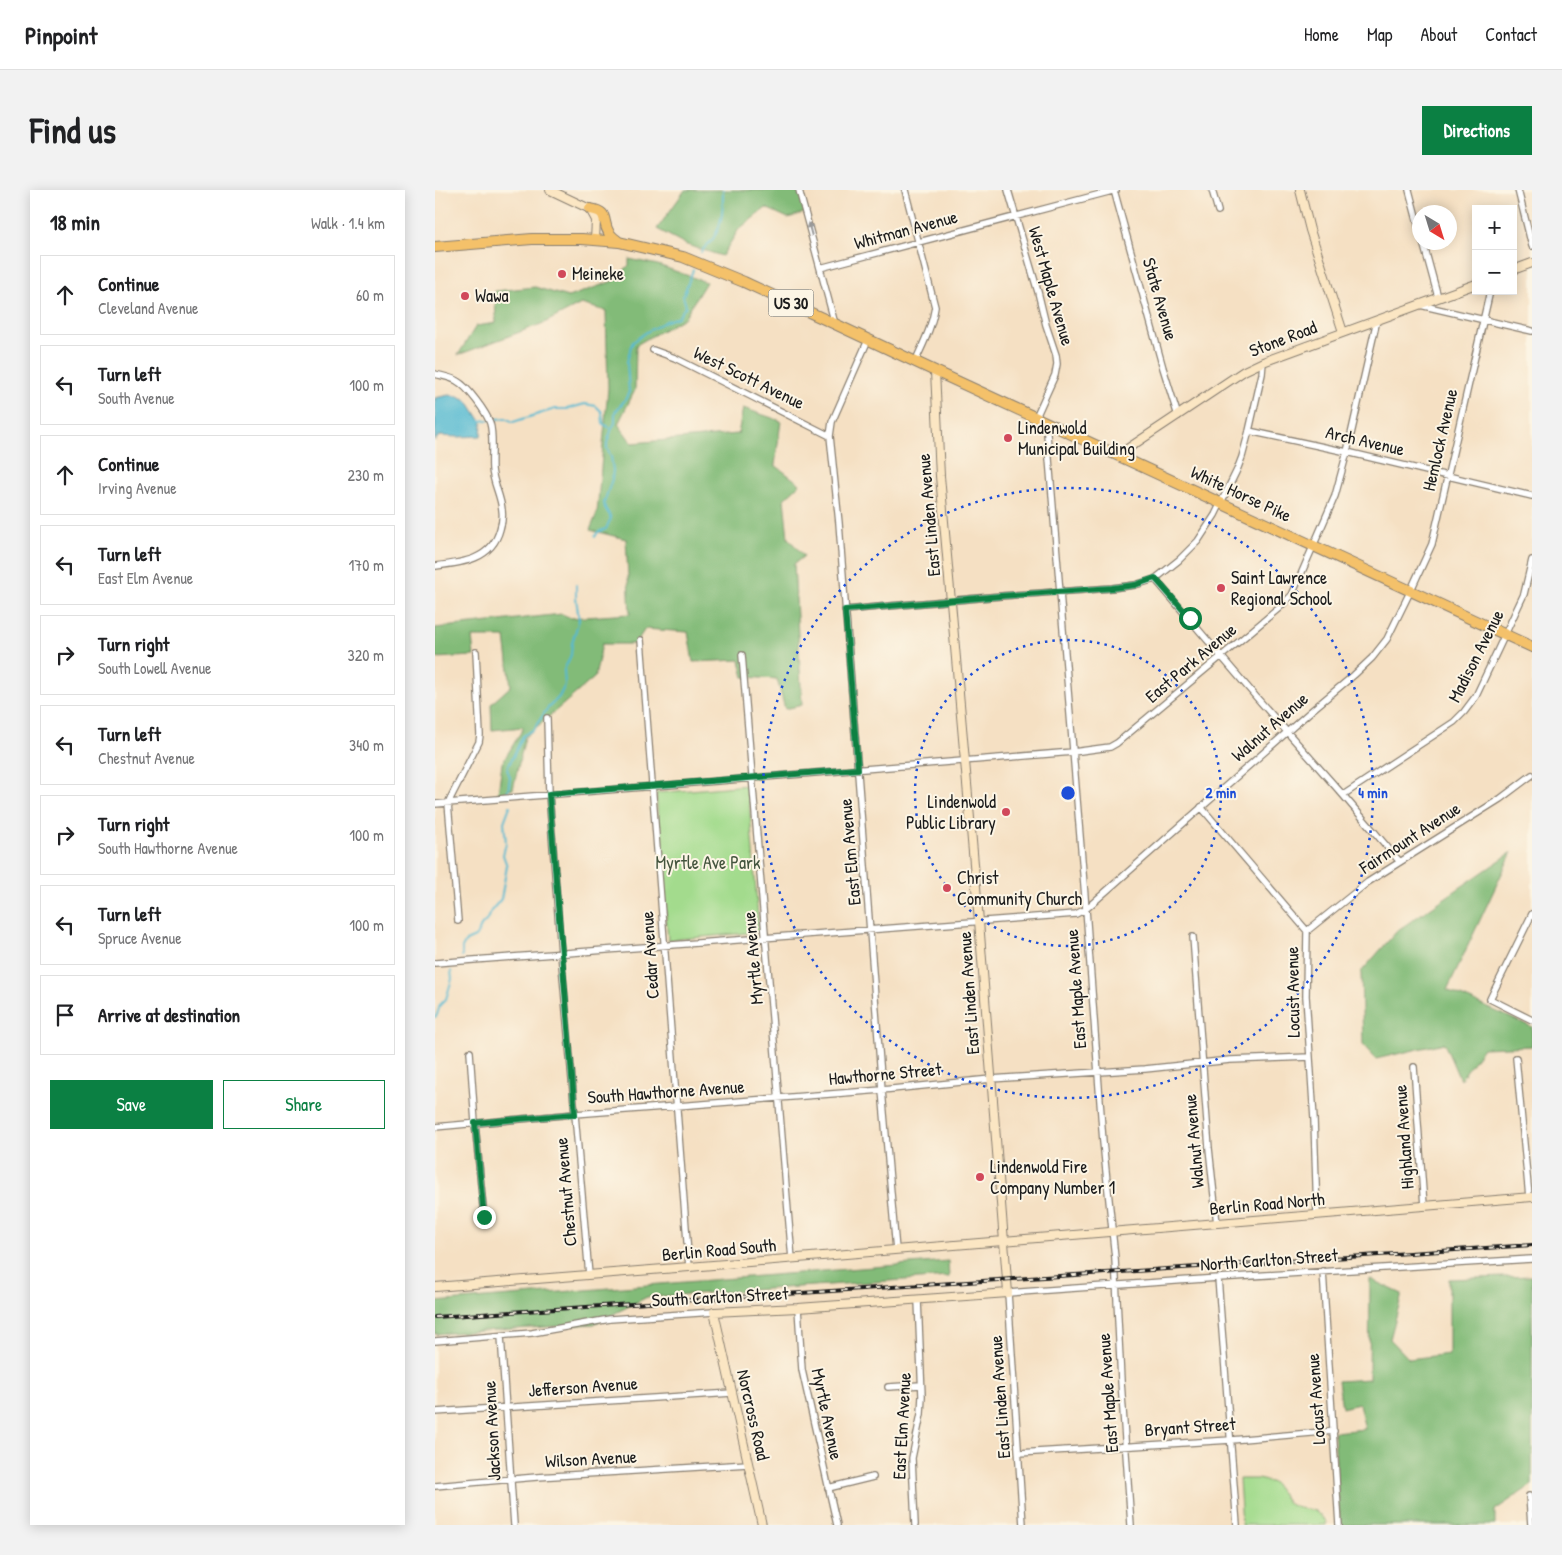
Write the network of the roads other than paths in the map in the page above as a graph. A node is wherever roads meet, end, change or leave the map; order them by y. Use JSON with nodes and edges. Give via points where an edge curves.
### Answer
{"nodes":[{"id":1,"x":550,"y":190,"type":"edge"},
{"id":2,"x":799,"y":190,"type":"edge"},
{"id":3,"x":905,"y":190,"type":"edge"},
{"id":4,"x":1009,"y":190,"type":"edge"},
{"id":5,"x":1115,"y":190,"type":"edge"},
{"id":6,"x":1213,"y":190,"type":"edge"},
{"id":7,"x":1301,"y":190,"type":"edge"},
{"id":8,"x":1409,"y":190,"type":"edge"},
{"id":9,"x":1518,"y":190,"type":"edge"},
{"id":10,"x":1413,"y":205,"type":"edge"},
{"id":11,"x":589,"y":209,"type":"junction"},
{"id":12,"x":1218,"y":211,"type":"dead end"},
{"id":13,"x":1016,"y":216,"type":"junction"},
{"id":14,"x":595,"y":240,"type":"junction"},
{"id":15,"x":619,"y":242,"type":"junction"},
{"id":16,"x":919,"y":242,"type":"junction"},
{"id":17,"x":1532,"y":246,"type":"edge"},
{"id":18,"x":435,"y":247,"type":"edge"},
{"id":19,"x":1425,"y":250,"type":"edge"},
{"id":20,"x":1532,"y":263,"type":"edge"},
{"id":21,"x":820,"y":268,"type":"junction"},
{"id":22,"x":1517,"y":269,"type":"edge"},
{"id":23,"x":1472,"y":286,"type":"edge"},
{"id":24,"x":1489,"y":295,"type":"edge"},
{"id":25,"x":1439,"y":298,"type":"junction"},
{"id":26,"x":1420,"y":305,"type":"junction"},
{"id":27,"x":1484,"y":319,"type":"junction"},
{"id":28,"x":1377,"y":320,"type":"junction"},
{"id":29,"x":835,"y":324,"type":"junction"},
{"id":30,"x":1532,"y":331,"type":"edge"},
{"id":31,"x":1343,"y":332,"type":"junction"},
{"id":32,"x":868,"y":340,"type":"junction"},
{"id":33,"x":653,"y":350,"type":"dead end"},
{"id":34,"x":915,"y":362,"type":"junction"},
{"id":35,"x":1263,"y":362,"type":"junction"},
{"id":36,"x":935,"y":371,"type":"junction"},
{"id":37,"x":435,"y":374,"type":"edge"},
{"id":38,"x":1178,"y":416,"type":"junction"},
{"id":39,"x":1036,"y":417,"type":"junction"},
{"id":40,"x":1046,"y":422,"type":"junction"},
{"id":41,"x":1249,"y":431,"type":"junction"},
{"id":42,"x":831,"y":436,"type":"junction"},
{"id":43,"x":1347,"y":452,"type":"junction"},
{"id":44,"x":1118,"y":455,"type":"junction"},
{"id":45,"x":1447,"y":476,"type":"junction"},
{"id":46,"x":1532,"y":496,"type":"edge"},
{"id":47,"x":1220,"y":503,"type":"junction"},
{"id":48,"x":1313,"y":546,"type":"junction"},
{"id":49,"x":1532,"y":560,"type":"edge"},
{"id":50,"x":435,"y":566,"type":"edge"},
{"id":51,"x":1155,"y":578,"type":"junction"},
{"id":52,"x":1059,"y":592,"type":"junction"},
{"id":53,"x":1411,"y":592,"type":"junction"},
{"id":54,"x":952,"y":600,"type":"junction"},
{"id":55,"x":845,"y":610,"type":"junction"},
{"id":56,"x":1505,"y":634,"type":"junction"},
{"id":57,"x":641,"y":640,"type":"dead end"},
{"id":58,"x":1532,"y":648,"type":"edge"},
{"id":59,"x":476,"y":652,"type":"dead end"},
{"id":60,"x":743,"y":655,"type":"dead end"},
{"id":61,"x":1222,"y":656,"type":"junction"},
{"id":62,"x":547,"y":718,"type":"dead end"},
{"id":63,"x":1287,"y":732,"type":"junction"},
{"id":64,"x":1073,"y":752,"type":"junction"},
{"id":65,"x":965,"y":761,"type":"junction"},
{"id":66,"x":858,"y":769,"type":"junction"},
{"id":67,"x":1532,"y":775,"type":"edge"},
{"id":68,"x":752,"y":777,"type":"junction"},
{"id":69,"x":652,"y":786,"type":"junction"},
{"id":70,"x":549,"y":794,"type":"junction"},
{"id":71,"x":1343,"y":795,"type":"junction"},
{"id":72,"x":448,"y":803,"type":"junction"},
{"id":73,"x":435,"y":804,"type":"edge"},
{"id":74,"x":1201,"y":807,"type":"junction"},
{"id":75,"x":1400,"y":862,"type":"junction"},
{"id":76,"x":1086,"y":910,"type":"junction"},
{"id":77,"x":1532,"y":914,"type":"edge"},
{"id":78,"x":458,"y":921,"type":"dead end"},
{"id":79,"x":979,"y":921,"type":"junction"},
{"id":80,"x":871,"y":929,"type":"junction"},
{"id":81,"x":1307,"y":931,"type":"junction"},
{"id":82,"x":1193,"y":936,"type":"dead end"},
{"id":83,"x":765,"y":937,"type":"junction"},
{"id":84,"x":664,"y":946,"type":"junction"},
{"id":85,"x":561,"y":954,"type":"junction"},
{"id":86,"x":435,"y":964,"type":"edge"},
{"id":87,"x":1532,"y":1020,"type":"edge"},
{"id":88,"x":471,"y":1052,"type":"dead end"},
{"id":89,"x":1310,"y":1057,"type":"junction"},
{"id":90,"x":1516,"y":1058,"type":"dead end"},
{"id":91,"x":1203,"y":1062,"type":"junction"},
{"id":92,"x":1414,"y":1067,"type":"dead end"},
{"id":93,"x":1097,"y":1071,"type":"junction"},
{"id":94,"x":991,"y":1079,"type":"junction"},
{"id":95,"x":882,"y":1090,"type":"junction"},
{"id":96,"x":779,"y":1098,"type":"junction"},
{"id":97,"x":676,"y":1107,"type":"junction"},
{"id":98,"x":575,"y":1114,"type":"junction"},
{"id":99,"x":475,"y":1123,"type":"junction"},
{"id":100,"x":435,"y":1126,"type":"edge"},
{"id":101,"x":1531,"y":1197,"type":"edge"},
{"id":102,"x":1424,"y":1206,"type":"junction"},
{"id":103,"x":1317,"y":1215,"type":"junction"},
{"id":104,"x":484,"y":1217,"type":"dead end"},
{"id":105,"x":1217,"y":1224,"type":"junction"},
{"id":106,"x":1113,"y":1232,"type":"junction"},
{"id":107,"x":1005,"y":1241,"type":"junction"},
{"id":108,"x":897,"y":1250,"type":"junction"},
{"id":109,"x":793,"y":1259,"type":"junction"},
{"id":110,"x":1532,"y":1259,"type":"edge"},
{"id":111,"x":689,"y":1268,"type":"junction"},
{"id":112,"x":1323,"y":1271,"type":"junction"},
{"id":113,"x":589,"y":1275,"type":"junction"},
{"id":114,"x":1218,"y":1278,"type":"junction"},
{"id":115,"x":1117,"y":1286,"type":"junction"},
{"id":116,"x":435,"y":1287,"type":"edge"},
{"id":117,"x":1008,"y":1293,"type":"junction"},
{"id":118,"x":918,"y":1300,"type":"junction"},
{"id":119,"x":798,"y":1308,"type":"junction"},
{"id":120,"x":714,"y":1312,"type":"junction"},
{"id":121,"x":501,"y":1336,"type":"junction"},
{"id":122,"x":435,"y":1341,"type":"edge"},
{"id":123,"x":921,"y":1385,"type":"junction"},
{"id":124,"x":888,"y":1387,"type":"dead end"},
{"id":125,"x":732,"y":1393,"type":"junction"},
{"id":126,"x":506,"y":1407,"type":"junction"},
{"id":127,"x":435,"y":1412,"type":"edge"},
{"id":128,"x":1334,"y":1431,"type":"junction"},
{"id":129,"x":1231,"y":1440,"type":"junction"},
{"id":130,"x":1126,"y":1447,"type":"junction"},
{"id":131,"x":1019,"y":1453,"type":"junction"},
{"id":132,"x":748,"y":1464,"type":"junction"},
{"id":133,"x":873,"y":1477,"type":"dead end"},
{"id":134,"x":510,"y":1479,"type":"junction"},
{"id":135,"x":435,"y":1486,"type":"edge"},
{"id":136,"x":828,"y":1488,"type":"junction"},
{"id":137,"x":1529,"y":1496,"type":"dead end"},
{"id":138,"x":514,"y":1525,"type":"edge"},
{"id":139,"x":762,"y":1525,"type":"edge"},
{"id":140,"x":837,"y":1525,"type":"edge"},
{"id":141,"x":915,"y":1525,"type":"edge"},
{"id":142,"x":1023,"y":1525,"type":"edge"},
{"id":143,"x":1131,"y":1525,"type":"edge"},
{"id":144,"x":1237,"y":1525,"type":"edge"},
{"id":145,"x":1339,"y":1525,"type":"edge"},
{"id":146,"x":1531,"y":1525,"type":"edge"}],
"edges":[{"from":1,"to":11,"type":"street"},
{"from":21,"to":2,"type":"street","one_way":true},
{"from":3,"to":16,"type":"street"},
{"from":4,"to":13,"type":"street","name":"West Maple Avenue"},
{"from":5,"to":13,"type":"street","name":"Whitman Avenue"},
{"from":5,"to":38,"type":"street","name":"State Avenue"},
{"from":6,"to":12,"type":"street"},
{"from":7,"to":31,"type":"street","via":[[1310,230]]},
{"from":8,"to":10,"type":"street"},
{"from":9,"to":17,"type":"street"},
{"from":11,"to":14,"type":"street","via":[[596,220]]},
{"from":11,"to":15,"type":"highway","via":[[601,212],[609,234]]},
{"from":13,"to":16,"type":"street","name":"Whitman Avenue"},
{"from":13,"to":39,"type":"street","name":"West Maple Avenue","via":[[1057,364]]},
{"from":14,"to":15,"type":"highway","number":"US 30"},
{"from":14,"to":18,"type":"highway","number":"US 30","via":[[532,239]]},
{"from":15,"to":29,"type":"highway","number":"US 30","via":[[683,257]]},
{"from":16,"to":21,"type":"street","name":"Whitman Avenue"},
{"from":16,"to":34,"type":"street","via":[[935,307],[931,326]]},
{"from":19,"to":25,"type":"street"},
{"from":20,"to":22,"type":"street"},
{"from":21,"to":29,"type":"street"},
{"from":23,"to":25,"type":"street","name":"Stone Road"},
{"from":24,"to":27,"type":"street","name":"Hemlock Avenue"},
{"from":25,"to":26,"type":"street","name":"Stone Road"},
{"from":26,"to":27,"type":"street"},
{"from":26,"to":28,"type":"street","name":"Stone Road"},
{"from":27,"to":30,"type":"street"},
{"from":27,"to":45,"type":"street","name":"Hemlock Avenue"},
{"from":28,"to":31,"type":"street","name":"Stone Road"},
{"from":28,"to":43,"type":"street","name":"East Park Avenue"},
{"from":29,"to":32,"type":"highway","number":"US 30"},
{"from":31,"to":35,"type":"street","name":"Stone Road"},
{"from":32,"to":34,"type":"highway","number":"US 30"},
{"from":32,"to":42,"type":"street","name":"East Elm Avenue","via":[[831,422]]},
{"from":33,"to":42,"type":"street","name":"West Scott Avenue"},
{"from":34,"to":36,"type":"highway","number":"US 30"},
{"from":35,"to":38,"type":"street","name":"Stone Road","via":[[1244,371]]},
{"from":35,"to":41,"type":"street"},
{"from":36,"to":39,"type":"highway","name":"White Horse Pike","number":"US 30"},
{"from":36,"to":54,"type":"street","name":"East Linden Avenue","via":[[940,476]]},
{"from":37,"to":50,"type":"street","via":[[457,380],[490,423],[492,471],[502,511],[497,540],[491,548],[473,559]]},
{"from":38,"to":44,"type":"street","name":"Stone Road"},
{"from":39,"to":40,"type":"highway","name":"White Horse Pike","number":"US 30"},
{"from":40,"to":44,"type":"highway","name":"White Horse Pike","number":"US 30"},
{"from":40,"to":52,"type":"street","name":"East Maple Avenue"},
{"from":41,"to":43,"type":"street","name":"Arch Avenue"},
{"from":41,"to":47,"type":"street","via":[[1237,470]]},
{"from":42,"to":55,"type":"street","name":"East Elm Avenue"},
{"from":43,"to":45,"type":"street","name":"Arch Avenue"},
{"from":43,"to":48,"type":"street","name":"East Park Avenue","via":[[1335,496]]},
{"from":44,"to":47,"type":"highway","name":"White Horse Pike","number":"US 30"},
{"from":45,"to":46,"type":"street","name":"Arch Avenue"},
{"from":45,"to":53,"type":"street","name":"Hemlock Avenue","via":[[1432,544]]},
{"from":47,"to":48,"type":"highway","name":"White Horse Pike","number":"US 30"},
{"from":47,"to":51,"type":"street","via":[[1198,541]]},
{"from":48,"to":53,"type":"highway","name":"White Horse Pike","number":"US 30"},
{"from":48,"to":61,"type":"street","name":"East Park Avenue","via":[[1292,595]]},
{"from":49,"to":56,"type":"street","name":"Madison Avenue","via":[[1524,594]]},
{"from":51,"to":52,"type":"street","via":[[1135,585]]},
{"from":51,"to":61,"type":"street"},
{"from":52,"to":54,"type":"street"},
{"from":52,"to":64,"type":"street","name":"East Maple Avenue"},
{"from":53,"to":56,"type":"highway","name":"White Horse Pike","number":"US 30"},
{"from":53,"to":63,"type":"street","name":"Walnut Avenue","via":[[1387,639],[1372,658]]},
{"from":54,"to":55,"type":"street"},
{"from":54,"to":65,"type":"street","name":"East Linden Avenue"},
{"from":55,"to":66,"type":"street","name":"East Elm Avenue"},
{"from":56,"to":58,"type":"highway","name":"White Horse Pike","number":"US 30"},
{"from":56,"to":71,"type":"street","name":"Madison Avenue","via":[[1465,712]]},
{"from":57,"to":69,"type":"street","name":"Cedar Avenue"},
{"from":59,"to":72,"type":"street","via":[[479,742]]},
{"from":60,"to":68,"type":"street","name":"Myrtle Avenue"},
{"from":61,"to":63,"type":"street"},
{"from":61,"to":64,"type":"street","name":"East Park Avenue","via":[[1126,737],[1113,745]]},
{"from":62,"to":70,"type":"street","name":"Chestnut Avenue"},
{"from":63,"to":71,"type":"street"},
{"from":63,"to":74,"type":"street","name":"Walnut Avenue"},
{"from":64,"to":65,"type":"street"},
{"from":64,"to":76,"type":"street","name":"East Maple Avenue"},
{"from":65,"to":66,"type":"street"},
{"from":65,"to":79,"type":"street","name":"East Linden Avenue"},
{"from":66,"to":68,"type":"street"},
{"from":66,"to":80,"type":"street","name":"East Elm Avenue"},
{"from":67,"to":75,"type":"street","name":"Fairmount Avenue"},
{"from":68,"to":69,"type":"street"},
{"from":68,"to":83,"type":"street","name":"Myrtle Avenue"},
{"from":69,"to":70,"type":"street"},
{"from":69,"to":84,"type":"street","name":"Cedar Avenue"},
{"from":70,"to":72,"type":"street"},
{"from":70,"to":85,"type":"street","name":"Chestnut Avenue"},
{"from":71,"to":75,"type":"street"},
{"from":72,"to":73,"type":"street"},
{"from":72,"to":78,"type":"street"},
{"from":74,"to":76,"type":"street","name":"Walnut Avenue"},
{"from":74,"to":81,"type":"street","name":"Locust Avenue"},
{"from":75,"to":81,"type":"street","name":"Fairmount Avenue","via":[[1368,882]]},
{"from":76,"to":79,"type":"street","via":[[1076,914]]},
{"from":76,"to":93,"type":"street","name":"East Maple Avenue"},
{"from":77,"to":87,"type":"street","via":[[1490,1000]]},
{"from":79,"to":80,"type":"street"},
{"from":79,"to":94,"type":"street","name":"East Linden Avenue"},
{"from":80,"to":83,"type":"street"},
{"from":80,"to":95,"type":"street","name":"East Elm Avenue"},
{"from":81,"to":89,"type":"street","name":"Locust Avenue","via":[[1306,996]]},
{"from":82,"to":91,"type":"street","name":"Walnut Avenue"},
{"from":83,"to":84,"type":"street"},
{"from":83,"to":96,"type":"street","name":"Myrtle Avenue"},
{"from":84,"to":85,"type":"street"},
{"from":84,"to":97,"type":"street","name":"Cedar Avenue"},
{"from":85,"to":86,"type":"street"},
{"from":85,"to":98,"type":"street","name":"Chestnut Avenue"},
{"from":88,"to":99,"type":"street"},
{"from":89,"to":91,"type":"street","name":"Hawthorne Street"},
{"from":89,"to":103,"type":"street","name":"Locust Avenue"},
{"from":90,"to":101,"type":"street"},
{"from":91,"to":93,"type":"street","name":"Hawthorne Street"},
{"from":91,"to":105,"type":"street","name":"Walnut Avenue"},
{"from":92,"to":102,"type":"street","name":"Highland Avenue"},
{"from":93,"to":94,"type":"street","name":"Hawthorne Street"},
{"from":93,"to":106,"type":"street","name":"East Maple Avenue"},
{"from":94,"to":95,"type":"street","name":"Hawthorne Street"},
{"from":94,"to":107,"type":"street","name":"East Linden Avenue"},
{"from":95,"to":96,"type":"street","name":"Hawthorne Street"},
{"from":95,"to":108,"type":"street","name":"East Elm Avenue"},
{"from":96,"to":97,"type":"street","name":"South Hawthorne Avenue"},
{"from":96,"to":109,"type":"street","name":"Myrtle Avenue"},
{"from":97,"to":98,"type":"street","name":"South Hawthorne Avenue"},
{"from":97,"to":111,"type":"street","name":"Cedar Avenue"},
{"from":98,"to":99,"type":"street","name":"South Hawthorne Avenue"},
{"from":98,"to":113,"type":"street","name":"Chestnut Avenue"},
{"from":99,"to":100,"type":"street","name":"South Hawthorne Avenue"},
{"from":99,"to":104,"type":"street"},
{"from":101,"to":102,"type":"street","name":"Berlin Road North"},
{"from":102,"to":103,"type":"street","name":"Berlin Road North"},
{"from":103,"to":105,"type":"street","name":"Berlin Road North"},
{"from":105,"to":106,"type":"street","name":"Berlin Road North"},
{"from":106,"to":107,"type":"street","name":"Berlin Road North"},
{"from":106,"to":115,"type":"street","name":"East Maple Avenue"},
{"from":107,"to":108,"type":"street","name":"Berlin Road South"},
{"from":107,"to":117,"type":"street","name":"East Linden Avenue"},
{"from":108,"to":109,"type":"street","name":"Berlin Road South"},
{"from":109,"to":111,"type":"street","name":"Berlin Road South"},
{"from":110,"to":112,"type":"street","name":"North Carlton Street"},
{"from":111,"to":113,"type":"street","name":"Berlin Road South"},
{"from":112,"to":114,"type":"street","name":"North Carlton Street"},
{"from":112,"to":128,"type":"street","name":"Locust Avenue"},
{"from":113,"to":116,"type":"street","name":"Berlin Road South"},
{"from":114,"to":115,"type":"street","name":"North Carlton Street"},
{"from":114,"to":129,"type":"street"},
{"from":115,"to":117,"type":"street","name":"North Carlton Street"},
{"from":115,"to":130,"type":"street","name":"East Maple Avenue"},
{"from":117,"to":118,"type":"street","name":"South Carlton Street"},
{"from":117,"to":131,"type":"street","name":"East Linden Avenue"},
{"from":118,"to":119,"type":"street","name":"South Carlton Street"},
{"from":118,"to":123,"type":"street","name":"East Elm Avenue"},
{"from":119,"to":120,"type":"street","name":"South Carlton Street"},
{"from":119,"to":136,"type":"street","name":"Myrtle Avenue","via":[[802,1370]]},
{"from":120,"to":121,"type":"street","name":"South Carlton Street","via":[[610,1319]]},
{"from":120,"to":125,"type":"street","name":"Norcross Road"},
{"from":121,"to":122,"type":"street","name":"South Carlton Street"},
{"from":121,"to":126,"type":"street","name":"Jackson Avenue"},
{"from":123,"to":124,"type":"street"},
{"from":123,"to":141,"type":"street","name":"East Elm Avenue","via":[[921,1414],[912,1458]]},
{"from":125,"to":126,"type":"street","name":"Jefferson Avenue"},
{"from":125,"to":132,"type":"street","name":"Norcross Road"},
{"from":126,"to":127,"type":"street","name":"Jefferson Avenue"},
{"from":126,"to":134,"type":"street","name":"Jackson Avenue"},
{"from":128,"to":129,"type":"street","name":"Bryant Street"},
{"from":128,"to":145,"type":"street","name":"Locust Avenue"},
{"from":129,"to":130,"type":"street","name":"Bryant Street"},
{"from":129,"to":144,"type":"street"},
{"from":130,"to":131,"type":"street","name":"Bryant Street"},
{"from":130,"to":143,"type":"street","name":"East Maple Avenue"},
{"from":131,"to":142,"type":"street","name":"East Linden Avenue"},
{"from":132,"to":134,"type":"street","name":"Wilson Avenue"},
{"from":132,"to":139,"type":"street","name":"Norcross Road"},
{"from":133,"to":136,"type":"street"},
{"from":134,"to":135,"type":"street","name":"Wilson Avenue"},
{"from":134,"to":138,"type":"street","name":"Jackson Avenue"},
{"from":136,"to":140,"type":"street","name":"Myrtle Avenue"},
{"from":137,"to":146,"type":"street"}]}
